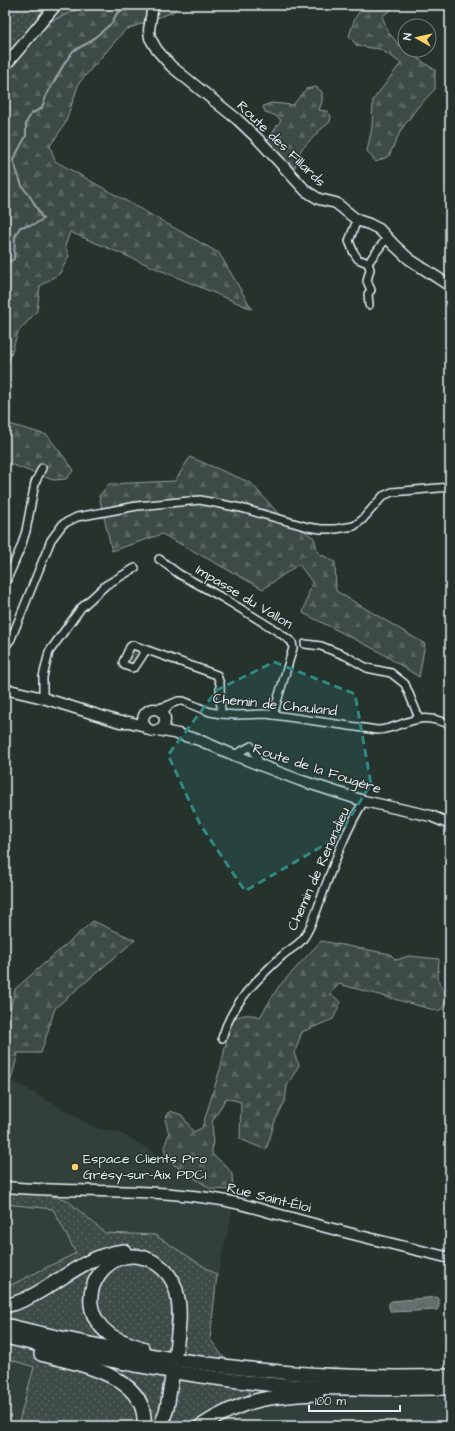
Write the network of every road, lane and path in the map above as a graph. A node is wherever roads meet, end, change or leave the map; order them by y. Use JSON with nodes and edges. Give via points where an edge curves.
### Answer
{"nodes":[{"id":1,"x":56,"y":5,"type":"edge"},
{"id":2,"x":153,"y":5,"type":"edge"},
{"id":3,"x":5,"y":66,"type":"edge"},
{"id":4,"x":357,"y":220,"type":"junction"},
{"id":5,"x":388,"y":239,"type":"junction"},
{"id":6,"x":368,"y":263,"type":"junction"},
{"id":7,"x":450,"y":286,"type":"edge"},
{"id":8,"x":369,"y":305,"type":"dead end"},
{"id":9,"x":42,"y":468,"type":"dead end"},
{"id":10,"x":450,"y":487,"type":"edge"},
{"id":11,"x":159,"y":559,"type":"dead end"},
{"id":12,"x":135,"y":568,"type":"dead end"},
{"id":13,"x":5,"y":584,"type":"edge"},
{"id":14,"x":305,"y":644,"type":"dead end"},
{"id":15,"x":5,"y":647,"type":"edge"},
{"id":16,"x":146,"y":650,"type":"dead end"},
{"id":17,"x":5,"y":689,"type":"edge"},
{"id":18,"x":43,"y":698,"type":"junction"},
{"id":19,"x":163,"y":712,"type":"junction"},
{"id":20,"x":221,"y":714,"type":"junction"},
{"id":21,"x":145,"y":715,"type":"junction"},
{"id":22,"x":273,"y":715,"type":"junction"},
{"id":23,"x":419,"y":718,"type":"junction"},
{"id":24,"x":129,"y":722,"type":"junction"},
{"id":25,"x":450,"y":724,"type":"edge"},
{"id":26,"x":145,"y":726,"type":"junction"},
{"id":27,"x":158,"y":730,"type":"junction"},
{"id":28,"x":178,"y":734,"type":"junction"},
{"id":29,"x":234,"y":755,"type":"junction"},
{"id":30,"x":261,"y":766,"type":"junction"},
{"id":31,"x":364,"y":801,"type":"junction"},
{"id":32,"x":450,"y":824,"type":"edge"},
{"id":33,"x":222,"y":1038,"type":"dead end"},
{"id":34,"x":5,"y":1187,"type":"edge"},
{"id":35,"x":450,"y":1258,"type":"edge"},
{"id":36,"x":5,"y":1306,"type":"edge"},
{"id":37,"x":5,"y":1325,"type":"edge"},
{"id":38,"x":5,"y":1337,"type":"edge"},
{"id":39,"x":5,"y":1343,"type":"edge"},
{"id":40,"x":187,"y":1362,"type":"junction"},
{"id":41,"x":450,"y":1376,"type":"edge"},
{"id":42,"x":450,"y":1388,"type":"edge"},
{"id":43,"x":388,"y":1389,"type":"junction"},
{"id":44,"x":144,"y":1426,"type":"edge"},
{"id":45,"x":161,"y":1426,"type":"edge"},
{"id":46,"x":166,"y":1426,"type":"edge"},
{"id":47,"x":201,"y":1426,"type":"edge"}],
"edges":[{"from":1,"to":3,"type":"street"},
{"from":2,"to":4,"type":"street","name":"Route des Fillards","via":[[150,38],[171,66],[243,124],[306,191],[319,199],[336,203]]},
{"from":4,"to":5,"type":"street","name":"Route des Fillards","via":[[379,229]]},
{"from":4,"to":6,"type":"street","via":[[349,241],[358,259]]},
{"from":5,"to":6,"type":"street"},
{"from":5,"to":7,"type":"street","name":"Route des Fillards","via":[[409,259]]},
{"from":6,"to":8,"type":"street","via":[[370,269],[366,281],[371,290],[368,294]]},
{"from":9,"to":13,"type":"street","via":[[35,483],[25,537]]},
{"from":10,"to":15,"type":"street","via":[[392,492],[384,496],[354,526],[336,529],[308,528],[241,508],[200,500],[137,506],[77,517],[63,524],[51,540],[11,639]]},
{"from":11,"to":22,"type":"street","name":"Impasse du Vallon","via":[[179,574],[278,631],[292,642],[293,648]]},
{"from":12,"to":18,"type":"street","via":[[106,585],[81,608],[48,652],[43,677]]},
{"from":14,"to":23,"type":"street","via":[[321,646],[367,668],[392,673],[405,684]]},
{"from":16,"to":20,"type":"street","via":[[217,675],[220,684]]},
{"from":17,"to":18,"type":"street"},
{"from":18,"to":24,"type":"street","via":[[120,722]]},
{"from":19,"to":20,"type":"street","name":"Chemin de Chauland","via":[[178,701],[183,701]]},
{"from":19,"to":21,"type":"street","via":[[149,710]]},
{"from":19,"to":27,"type":"street","via":[[163,726]]},
{"from":19,"to":28,"type":"street","name":"Route de la Fougère"},
{"from":20,"to":22,"type":"street","name":"Chemin de Chauland"},
{"from":21,"to":24,"type":"street"},
{"from":21,"to":26,"type":"street"},
{"from":22,"to":23,"type":"street","name":"Chemin de Chauland","via":[[377,730],[388,729]]},
{"from":23,"to":25,"type":"street","name":"Chemin de Chauland"},
{"from":24,"to":26,"type":"street"},
{"from":26,"to":27,"type":"street","via":[[151,730]]},
{"from":27,"to":28,"type":"street","name":"Route de la Fougère"},
{"from":28,"to":29,"type":"street","name":"Route de la Fougère"},
{"from":29,"to":30,"type":"street","name":"Route de la Fougère"},
{"from":29,"to":30,"type":"street","via":[[251,746]]},
{"from":30,"to":31,"type":"street","name":"Route de la Fougère"},
{"from":31,"to":32,"type":"street","name":"Route de la Fougère","via":[[431,816]]},
{"from":31,"to":33,"type":"street","name":"Chemin de Renandieu","via":[[302,940],[258,978],[248,990],[238,1003]]},
{"from":34,"to":35,"type":"street","name":"Rue Saint-Éloi","via":[[130,1191],[208,1198],[238,1203]]},
{"from":36,"to":40,"type":"highway","via":[[37,1294],[98,1257],[129,1250],[154,1255],[176,1276],[180,1287],[184,1307],[178,1350],[180,1306],[176,1290],[166,1271],[152,1260],[139,1256],[120,1258],[106,1266],[98,1274],[91,1292],[92,1312],[102,1328],[113,1337]]},
{"from":37,"to":40,"type":"highway","via":[[97,1346]]},
{"from":38,"to":43,"type":"highway","via":[[119,1362],[201,1376],[277,1385]]},
{"from":39,"to":44,"type":"highway","via":[[102,1372],[119,1381],[139,1400],[144,1413]]},
{"from":40,"to":41,"type":"highway","via":[[271,1372],[335,1376]]},
{"from":42,"to":43,"type":"highway"},
{"from":43,"to":47,"type":"highway","via":[[279,1396],[232,1408]]},
{"from":45,"to":46,"type":"highway","via":[[174,1377]]}]}
